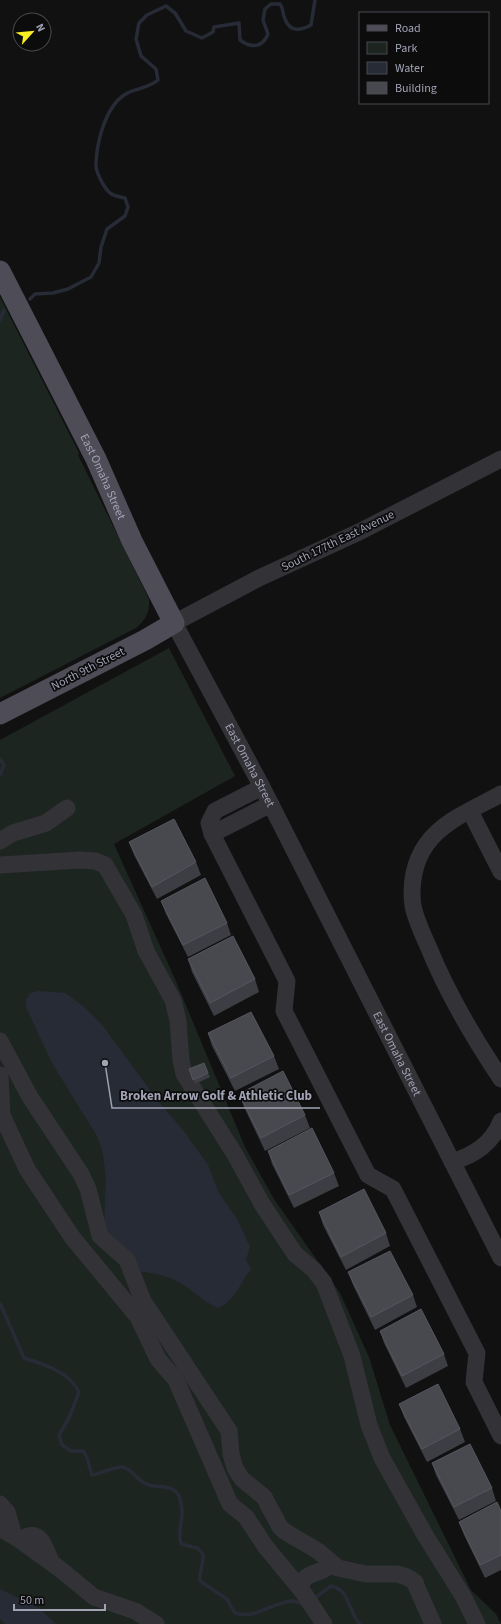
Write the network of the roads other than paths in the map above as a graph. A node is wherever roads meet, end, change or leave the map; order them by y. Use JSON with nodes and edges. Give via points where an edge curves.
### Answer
{"nodes":[{"id":1,"x":0,"y":271,"type":"edge"},
{"id":2,"x":501,"y":459,"type":"edge"},
{"id":3,"x":174,"y":623,"type":"junction"},
{"id":4,"x":0,"y":714,"type":"edge"},
{"id":5,"x":262,"y":787,"type":"junction"},
{"id":6,"x":501,"y":794,"type":"edge"},
{"id":7,"x":235,"y":801,"type":"junction"},
{"id":8,"x":271,"y":804,"type":"junction"},
{"id":9,"x":67,"y":808,"type":"dead end"},
{"id":10,"x":470,"y":811,"type":"junction"},
{"id":11,"x":244,"y":818,"type":"junction"},
{"id":12,"x":212,"y":834,"type":"junction"},
{"id":13,"x":0,"y":841,"type":"edge"},
{"id":14,"x":0,"y":865,"type":"edge"},
{"id":15,"x":501,"y":872,"type":"edge"},
{"id":16,"x":0,"y":1041,"type":"edge"},
{"id":17,"x":0,"y":1075,"type":"edge"},
{"id":18,"x":501,"y":1079,"type":"edge"},
{"id":19,"x":501,"y":1120,"type":"edge"},
{"id":20,"x":452,"y":1162,"type":"junction"},
{"id":21,"x":501,"y":1258,"type":"edge"},
{"id":22,"x":501,"y":1436,"type":"edge"},
{"id":23,"x":0,"y":1504,"type":"edge"},
{"id":24,"x":11,"y":1535,"type":"edge"},
{"id":25,"x":332,"y":1564,"type":"junction"},
{"id":26,"x":300,"y":1587,"type":"junction"},
{"id":27,"x":156,"y":1624,"type":"edge"},
{"id":28,"x":324,"y":1624,"type":"edge"},
{"id":29,"x":433,"y":1624,"type":"edge"},
{"id":30,"x":477,"y":1624,"type":"edge"}],
"edges":[{"from":1,"to":3,"type":"main road","name":"East Omaha Street","via":[[96,459],[132,541]]},
{"from":2,"to":3,"type":"street","name":"South 177th East Avenue","via":[[359,532],[259,578]]},
{"from":3,"to":4,"type":"main road","name":"North 9th Street"},
{"from":3,"to":5,"type":"street","name":"East Omaha Street"},
{"from":5,"to":7,"type":"street"},
{"from":5,"to":8,"type":"street","name":"East Omaha Street"},
{"from":6,"to":10,"type":"street"},
{"from":7,"to":11,"type":"street"},
{"from":7,"to":12,"type":"street","via":[[211,815],[209,823]]},
{"from":8,"to":11,"type":"street"},
{"from":8,"to":20,"type":"street","name":"East Omaha Street"},
{"from":9,"to":13,"type":"street","via":[[46,823],[13,833]]},
{"from":10,"to":15,"type":"street"},
{"from":10,"to":18,"type":"street","via":[[444,826],[426,844],[414,871],[413,904],[422,934],[462,1017]]},
{"from":11,"to":12,"type":"street"},
{"from":12,"to":22,"type":"street","via":[[288,982],[284,1011],[287,1018],[368,1175],[393,1189],[477,1353],[474,1382]]},
{"from":14,"to":30,"type":"street","via":[[88,860],[101,862],[108,872],[134,915],[146,951],[173,1000],[184,1074],[295,1254],[314,1270],[324,1283],[352,1356],[369,1425],[380,1452],[428,1540],[466,1600]]},
{"from":16,"to":25,"type":"street","via":[[30,1096],[81,1174],[88,1189],[100,1236],[127,1260],[143,1301],[229,1430],[232,1462],[238,1474],[264,1497],[284,1531],[318,1551]]},
{"from":17,"to":26,"type":"street","via":[[2,1115],[27,1169],[62,1224],[138,1317],[158,1359],[176,1380],[230,1504],[246,1518],[265,1546]]},
{"from":19,"to":20,"type":"street","via":[[490,1124]]},
{"from":20,"to":21,"type":"street","name":"East Omaha Street"},
{"from":23,"to":24,"type":"street","via":[[7,1512]]},
{"from":24,"to":27,"type":"street","via":[[51,1562],[94,1597],[135,1611]]},
{"from":25,"to":26,"type":"street","via":[[329,1568],[307,1576]]},
{"from":25,"to":29,"type":"street","via":[[354,1572],[397,1574],[407,1577],[415,1582]]},
{"from":26,"to":28,"type":"street"}]}
